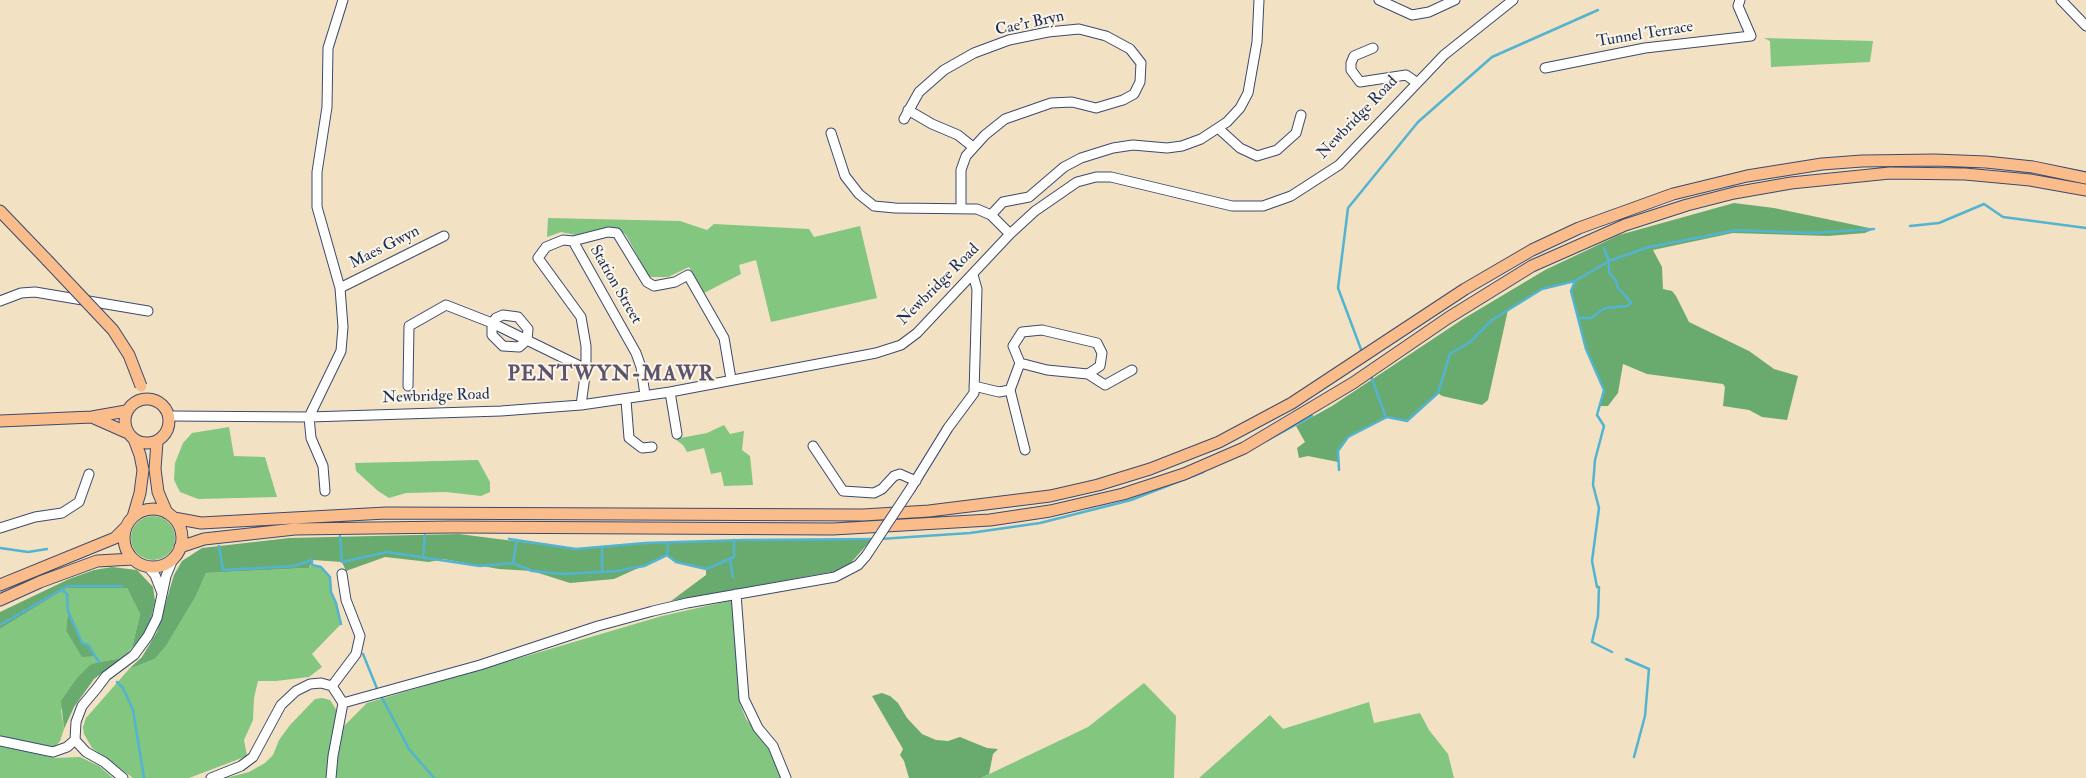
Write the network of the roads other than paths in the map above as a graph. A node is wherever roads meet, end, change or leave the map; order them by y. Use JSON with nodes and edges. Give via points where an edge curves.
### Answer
{"nodes":[{"id":1,"x":343,"y":0,"type":"edge"},
{"id":2,"x":1259,"y":0,"type":"edge"},
{"id":3,"x":1379,"y":0,"type":"edge"},
{"id":4,"x":1455,"y":0,"type":"edge"},
{"id":5,"x":1513,"y":0,"type":"edge"},
{"id":6,"x":1740,"y":0,"type":"edge"},
{"id":7,"x":2061,"y":0,"type":"edge"},
{"id":8,"x":2086,"y":26,"type":"edge"},
{"id":9,"x":1373,"y":48,"type":"dead end"},
{"id":10,"x":1545,"y":68,"type":"dead end"},
{"id":11,"x":1416,"y":82,"type":"junction"},
{"id":12,"x":1301,"y":115,"type":"dead end"},
{"id":13,"x":1218,"y":128,"type":"junction"},
{"id":14,"x":831,"y":133,"type":"dead end"},
{"id":15,"x":973,"y":146,"type":"junction"},
{"id":16,"x":2086,"y":178,"type":"edge"},
{"id":17,"x":2086,"y":190,"type":"edge"},
{"id":18,"x":961,"y":208,"type":"junction"},
{"id":19,"x":0,"y":211,"type":"edge"},
{"id":20,"x":991,"y":215,"type":"junction"},
{"id":21,"x":1010,"y":234,"type":"junction"},
{"id":22,"x":444,"y":236,"type":"dead end"},
{"id":23,"x":573,"y":241,"type":"junction"},
{"id":24,"x":973,"y":275,"type":"junction"},
{"id":25,"x":340,"y":288,"type":"junction"},
{"id":26,"x":0,"y":301,"type":"edge"},
{"id":27,"x":148,"y":311,"type":"dead end"},
{"id":28,"x":492,"y":324,"type":"junction"},
{"id":29,"x":527,"y":340,"type":"junction"},
{"id":30,"x":1020,"y":363,"type":"junction"},
{"id":31,"x":586,"y":369,"type":"junction"},
{"id":32,"x":1132,"y":370,"type":"dead end"},
{"id":33,"x":1088,"y":374,"type":"junction"},
{"id":34,"x":731,"y":379,"type":"junction"},
{"id":35,"x":408,"y":386,"type":"dead end"},
{"id":36,"x":974,"y":386,"type":"junction"},
{"id":37,"x":1010,"y":390,"type":"junction"},
{"id":38,"x":670,"y":392,"type":"junction"},
{"id":39,"x":645,"y":396,"type":"junction"},
{"id":40,"x":147,"y":400,"type":"junction"},
{"id":41,"x":626,"y":400,"type":"junction"},
{"id":42,"x":581,"y":405,"type":"junction"},
{"id":43,"x":126,"y":411,"type":"junction"},
{"id":44,"x":169,"y":416,"type":"junction"},
{"id":45,"x":92,"y":417,"type":"junction"},
{"id":46,"x":309,"y":417,"type":"junction"},
{"id":47,"x":0,"y":421,"type":"edge"},
{"id":48,"x":677,"y":434,"type":"dead end"},
{"id":49,"x":131,"y":436,"type":"junction"},
{"id":50,"x":157,"y":442,"type":"junction"},
{"id":51,"x":813,"y":446,"type":"dead end"},
{"id":52,"x":652,"y":447,"type":"dead end"},
{"id":53,"x":1025,"y":450,"type":"dead end"},
{"id":54,"x":89,"y":474,"type":"dead end"},
{"id":55,"x":914,"y":485,"type":"junction"},
{"id":56,"x":325,"y":491,"type":"dead end"},
{"id":57,"x":171,"y":516,"type":"junction"},
{"id":58,"x":130,"y":522,"type":"junction"},
{"id":59,"x":0,"y":528,"type":"edge"},
{"id":60,"x":180,"y":547,"type":"junction"},
{"id":61,"x":133,"y":559,"type":"junction"},
{"id":62,"x":173,"y":560,"type":"junction"},
{"id":63,"x":148,"y":567,"type":"junction"},
{"id":64,"x":342,"y":574,"type":"dead end"},
{"id":65,"x":0,"y":585,"type":"edge"},
{"id":66,"x":162,"y":593,"type":"junction"},
{"id":67,"x":736,"y":594,"type":"junction"},
{"id":68,"x":0,"y":600,"type":"edge"},
{"id":69,"x":332,"y":686,"type":"junction"},
{"id":70,"x":343,"y":703,"type":"junction"},
{"id":71,"x":75,"y":740,"type":"junction"},
{"id":72,"x":0,"y":741,"type":"edge"},
{"id":73,"x":123,"y":778,"type":"edge"},
{"id":74,"x":211,"y":778,"type":"edge"},
{"id":75,"x":331,"y":778,"type":"edge"},
{"id":76,"x":786,"y":778,"type":"edge"}],
"edges":[{"from":1,"to":25,"type":"street","via":[[328,48],[326,107],[317,172],[317,207]]},
{"from":2,"to":13,"type":"street","via":[[1257,42],[1248,93],[1240,108]]},
{"from":3,"to":4,"type":"street","via":[[1412,15],[1429,12]]},
{"from":5,"to":11,"type":"street","name":"Newbridge Road","via":[[1444,55]]},
{"from":6,"to":10,"type":"street","name":"Tunnel Terrace","via":[[1738,6],[1751,36],[1645,48]]},
{"from":7,"to":8,"type":"street"},
{"from":9,"to":11,"type":"street","via":[[1354,56],[1351,63],[1350,70],[1360,82],[1406,75]]},
{"from":11,"to":21,"type":"street","name":"Newbridge Road","via":[[1339,165],[1291,196],[1263,206],[1232,206],[1111,177],[1096,177],[1061,191]]},
{"from":12,"to":13,"type":"street","via":[[1296,133],[1277,150],[1257,156],[1240,148]]},
{"from":13,"to":20,"type":"street","via":[[1201,140],[1182,146],[1134,145],[1082,158],[1064,168],[1029,197],[1003,202]]},
{"from":14,"to":18,"type":"street","via":[[845,176],[874,206]]},
{"from":15,"to":15,"type":"street","name":"Cae'r Bryn","via":[[958,135],[906,114],[919,92],[944,70],[974,53],[1009,40],[1079,29],[1106,36],[1130,49],[1141,63],[1140,82],[1134,94],[1096,108],[1072,102],[1041,106],[1005,119]]},
{"from":15,"to":18,"type":"street","name":"Cae'r Bryn","via":[[961,170]]},
{"from":16,"to":57,"type":"main road","via":[[1986,162],[1870,161],[1785,169],[1673,194],[1579,228],[1532,250],[1465,289],[1292,403],[1219,442],[1150,469],[1050,496],[863,516],[386,513],[201,523]]},
{"from":17,"to":60,"type":"main road","via":[[2030,180],[1890,172],[1791,183],[1687,205],[1625,225],[1532,266],[1448,318],[1354,384],[1244,448],[1184,474],[1123,494],[1050,511],[990,520],[833,529],[295,529],[204,539]]},
{"from":18,"to":20,"type":"street","via":[[977,209]]},
{"from":19,"to":40,"type":"main road","bridge":true,"via":[[113,330],[129,355]]},
{"from":20,"to":21,"type":"street"},
{"from":21,"to":24,"type":"street","name":"Newbridge Road"},
{"from":22,"to":25,"type":"street","name":"Maes Gwyn"},
{"from":23,"to":31,"type":"street","name":"Station Street","via":[[563,240],[546,247],[538,258],[581,317]]},
{"from":23,"to":34,"type":"street","via":[[608,232],[617,234],[647,282],[654,286],[688,275],[724,338]]},
{"from":23,"to":39,"type":"street","name":"Station Street","via":[[636,353]]},
{"from":24,"to":34,"type":"street","name":"Newbridge Road","via":[[917,334],[901,345]]},
{"from":24,"to":36,"type":"street","via":[[977,289]]},
{"from":25,"to":46,"type":"street","via":[[341,351]]},
{"from":26,"to":27,"type":"street","via":[[34,292]]},
{"from":28,"to":29,"type":"street"},
{"from":28,"to":29,"type":"street","via":[[492,335],[503,346],[519,347]]},
{"from":28,"to":29,"type":"street","via":[[503,315],[518,318],[528,329]]},
{"from":28,"to":35,"type":"street","via":[[446,305],[408,326]]},
{"from":29,"to":31,"type":"street"},
{"from":30,"to":33,"type":"street","via":[[1046,370]]},
{"from":30,"to":33,"type":"street","via":[[1014,346],[1022,332],[1042,330],[1097,343],[1102,352],[1100,366]]},
{"from":30,"to":37,"type":"street"},
{"from":31,"to":42,"type":"street","name":"Station Street"},
{"from":32,"to":33,"type":"street","via":[[1105,385]]},
{"from":34,"to":38,"type":"street","name":"Newbridge Road"},
{"from":36,"to":37,"type":"street","via":[[999,392]]},
{"from":36,"to":55,"type":"street","via":[[974,394],[948,428]]},
{"from":37,"to":53,"type":"street"},
{"from":38,"to":39,"type":"street","name":"Newbridge Road"},
{"from":38,"to":48,"type":"street"},
{"from":39,"to":41,"type":"street","name":"Newbridge Road"},
{"from":40,"to":43,"type":"main road","via":[[135,402]]},
{"from":40,"to":44,"type":"main road","via":[[161,404]]},
{"from":41,"to":42,"type":"street","name":"Newbridge Road"},
{"from":41,"to":52,"type":"street","via":[[629,438],[642,448]]},
{"from":42,"to":46,"type":"street","name":"Newbridge Road"},
{"from":43,"to":45,"type":"main road"},
{"from":43,"to":49,"type":"main road","via":[[124,422]]},
{"from":44,"to":46,"type":"street","name":"Newbridge Road"},
{"from":44,"to":50,"type":"main road","via":[[168,431]]},
{"from":45,"to":47,"type":"main road"},
{"from":45,"to":49,"type":"main road"},
{"from":46,"to":56,"type":"street","via":[[311,438],[323,466]]},
{"from":49,"to":50,"type":"main road"},
{"from":49,"to":58,"type":"main road","via":[[143,470],[140,493]]},
{"from":50,"to":57,"type":"main road","via":[[155,469],[158,492]]},
{"from":51,"to":55,"type":"street","via":[[843,491],[874,493],[900,474]]},
{"from":54,"to":59,"type":"street","via":[[79,502],[68,510]]},
{"from":55,"to":67,"type":"street","bridge":true,"via":[[858,564],[835,577]]},
{"from":57,"to":58,"type":"main road","via":[[146,510]]},
{"from":57,"to":60,"type":"main road","via":[[182,536]]},
{"from":58,"to":61,"type":"main road","via":[[125,544]]},
{"from":58,"to":65,"type":"main road","via":[[115,538]]},
{"from":60,"to":62,"type":"main road"},
{"from":61,"to":63,"type":"main road"},
{"from":61,"to":68,"type":"main road","via":[[97,561]]},
{"from":62,"to":63,"type":"main road"},
{"from":62,"to":66,"type":"street"},
{"from":63,"to":66,"type":"street"},
{"from":64,"to":69,"type":"street","via":[[346,600],[360,636],[356,654]]},
{"from":66,"to":71,"type":"street","via":[[157,618],[134,655],[106,676],[82,706],[76,722]]},
{"from":67,"to":70,"type":"street","via":[[598,626],[506,657]]},
{"from":67,"to":76,"type":"street","via":[[744,699],[758,728],[773,746]]},
{"from":69,"to":70,"type":"street"},
{"from":69,"to":74,"type":"street","via":[[310,684],[296,691],[278,711],[253,757]]},
{"from":70,"to":75,"type":"street"},
{"from":71,"to":72,"type":"street","via":[[53,752]]},
{"from":71,"to":73,"type":"street","via":[[86,752]]}]}
